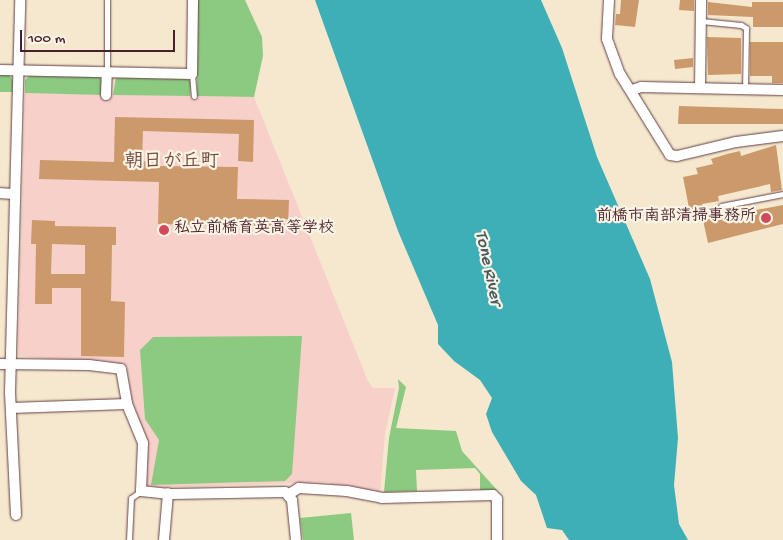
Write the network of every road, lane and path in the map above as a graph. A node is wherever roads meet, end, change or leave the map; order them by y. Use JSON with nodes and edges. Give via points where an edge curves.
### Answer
{"nodes":[{"id":1,"x":20,"y":0,"type":"edge"},
{"id":2,"x":107,"y":0,"type":"edge"},
{"id":3,"x":193,"y":0,"type":"edge"},
{"id":4,"x":609,"y":0,"type":"edge"},
{"id":5,"x":701,"y":0,"type":"edge"},
{"id":6,"x":700,"y":21,"type":"junction"},
{"id":7,"x":0,"y":70,"type":"edge"},
{"id":8,"x":20,"y":70,"type":"junction"},
{"id":9,"x":107,"y":72,"type":"junction"},
{"id":10,"x":192,"y":74,"type":"junction"},
{"id":11,"x":700,"y":88,"type":"junction"},
{"id":12,"x":745,"y":89,"type":"junction"},
{"id":13,"x":632,"y":90,"type":"junction"},
{"id":14,"x":783,"y":90,"type":"edge"},
{"id":15,"x":106,"y":95,"type":"dead end"},
{"id":16,"x":194,"y":96,"type":"dead end"},
{"id":17,"x":783,"y":136,"type":"edge"},
{"id":18,"x":0,"y":193,"type":"edge"},
{"id":19,"x":15,"y":194,"type":"junction"},
{"id":20,"x":783,"y":194,"type":"edge"},
{"id":21,"x":721,"y":206,"type":"dead end"},
{"id":22,"x":0,"y":364,"type":"edge"},
{"id":23,"x":13,"y":364,"type":"junction"},
{"id":24,"x":127,"y":404,"type":"junction"},
{"id":25,"x":11,"y":408,"type":"junction"},
{"id":26,"x":141,"y":491,"type":"junction"},
{"id":27,"x":168,"y":493,"type":"junction"},
{"id":28,"x":289,"y":494,"type":"junction"},
{"id":29,"x":16,"y":515,"type":"dead end"},
{"id":30,"x":129,"y":540,"type":"edge"},
{"id":31,"x":164,"y":540,"type":"edge"},
{"id":32,"x":296,"y":540,"type":"edge"},
{"id":33,"x":497,"y":540,"type":"edge"}],
"edges":[{"from":1,"to":8,"type":"street"},
{"from":2,"to":9,"type":"lane"},
{"from":3,"to":10,"type":"street"},
{"from":4,"to":13,"type":"street","via":[[607,39],[622,78]]},
{"from":5,"to":6,"type":"street"},
{"from":6,"to":11,"type":"street"},
{"from":6,"to":12,"type":"lane","via":[[741,24],[746,28]]},
{"from":7,"to":8,"type":"street"},
{"from":8,"to":9,"type":"street"},
{"from":8,"to":19,"type":"street"},
{"from":9,"to":10,"type":"street"},
{"from":9,"to":15,"type":"street"},
{"from":10,"to":16,"type":"lane"},
{"from":11,"to":12,"type":"street"},
{"from":11,"to":13,"type":"street","via":[[641,87]]},
{"from":12,"to":14,"type":"street"},
{"from":13,"to":17,"type":"street","via":[[672,156],[750,139]]},
{"from":18,"to":19,"type":"street"},
{"from":19,"to":23,"type":"street"},
{"from":20,"to":21,"type":"lane"},
{"from":22,"to":23,"type":"street"},
{"from":23,"to":24,"type":"street","via":[[89,365],[121,369]]},
{"from":23,"to":25,"type":"street"},
{"from":24,"to":25,"type":"street"},
{"from":24,"to":26,"type":"street","via":[[143,444]]},
{"from":25,"to":29,"type":"street"},
{"from":26,"to":27,"type":"street"},
{"from":26,"to":30,"type":"lane","via":[[132,498]]},
{"from":27,"to":28,"type":"street"},
{"from":27,"to":31,"type":"street"},
{"from":28,"to":32,"type":"street"},
{"from":28,"to":33,"type":"street","via":[[299,488],[347,491],[382,498],[493,495],[497,499]]}]}
